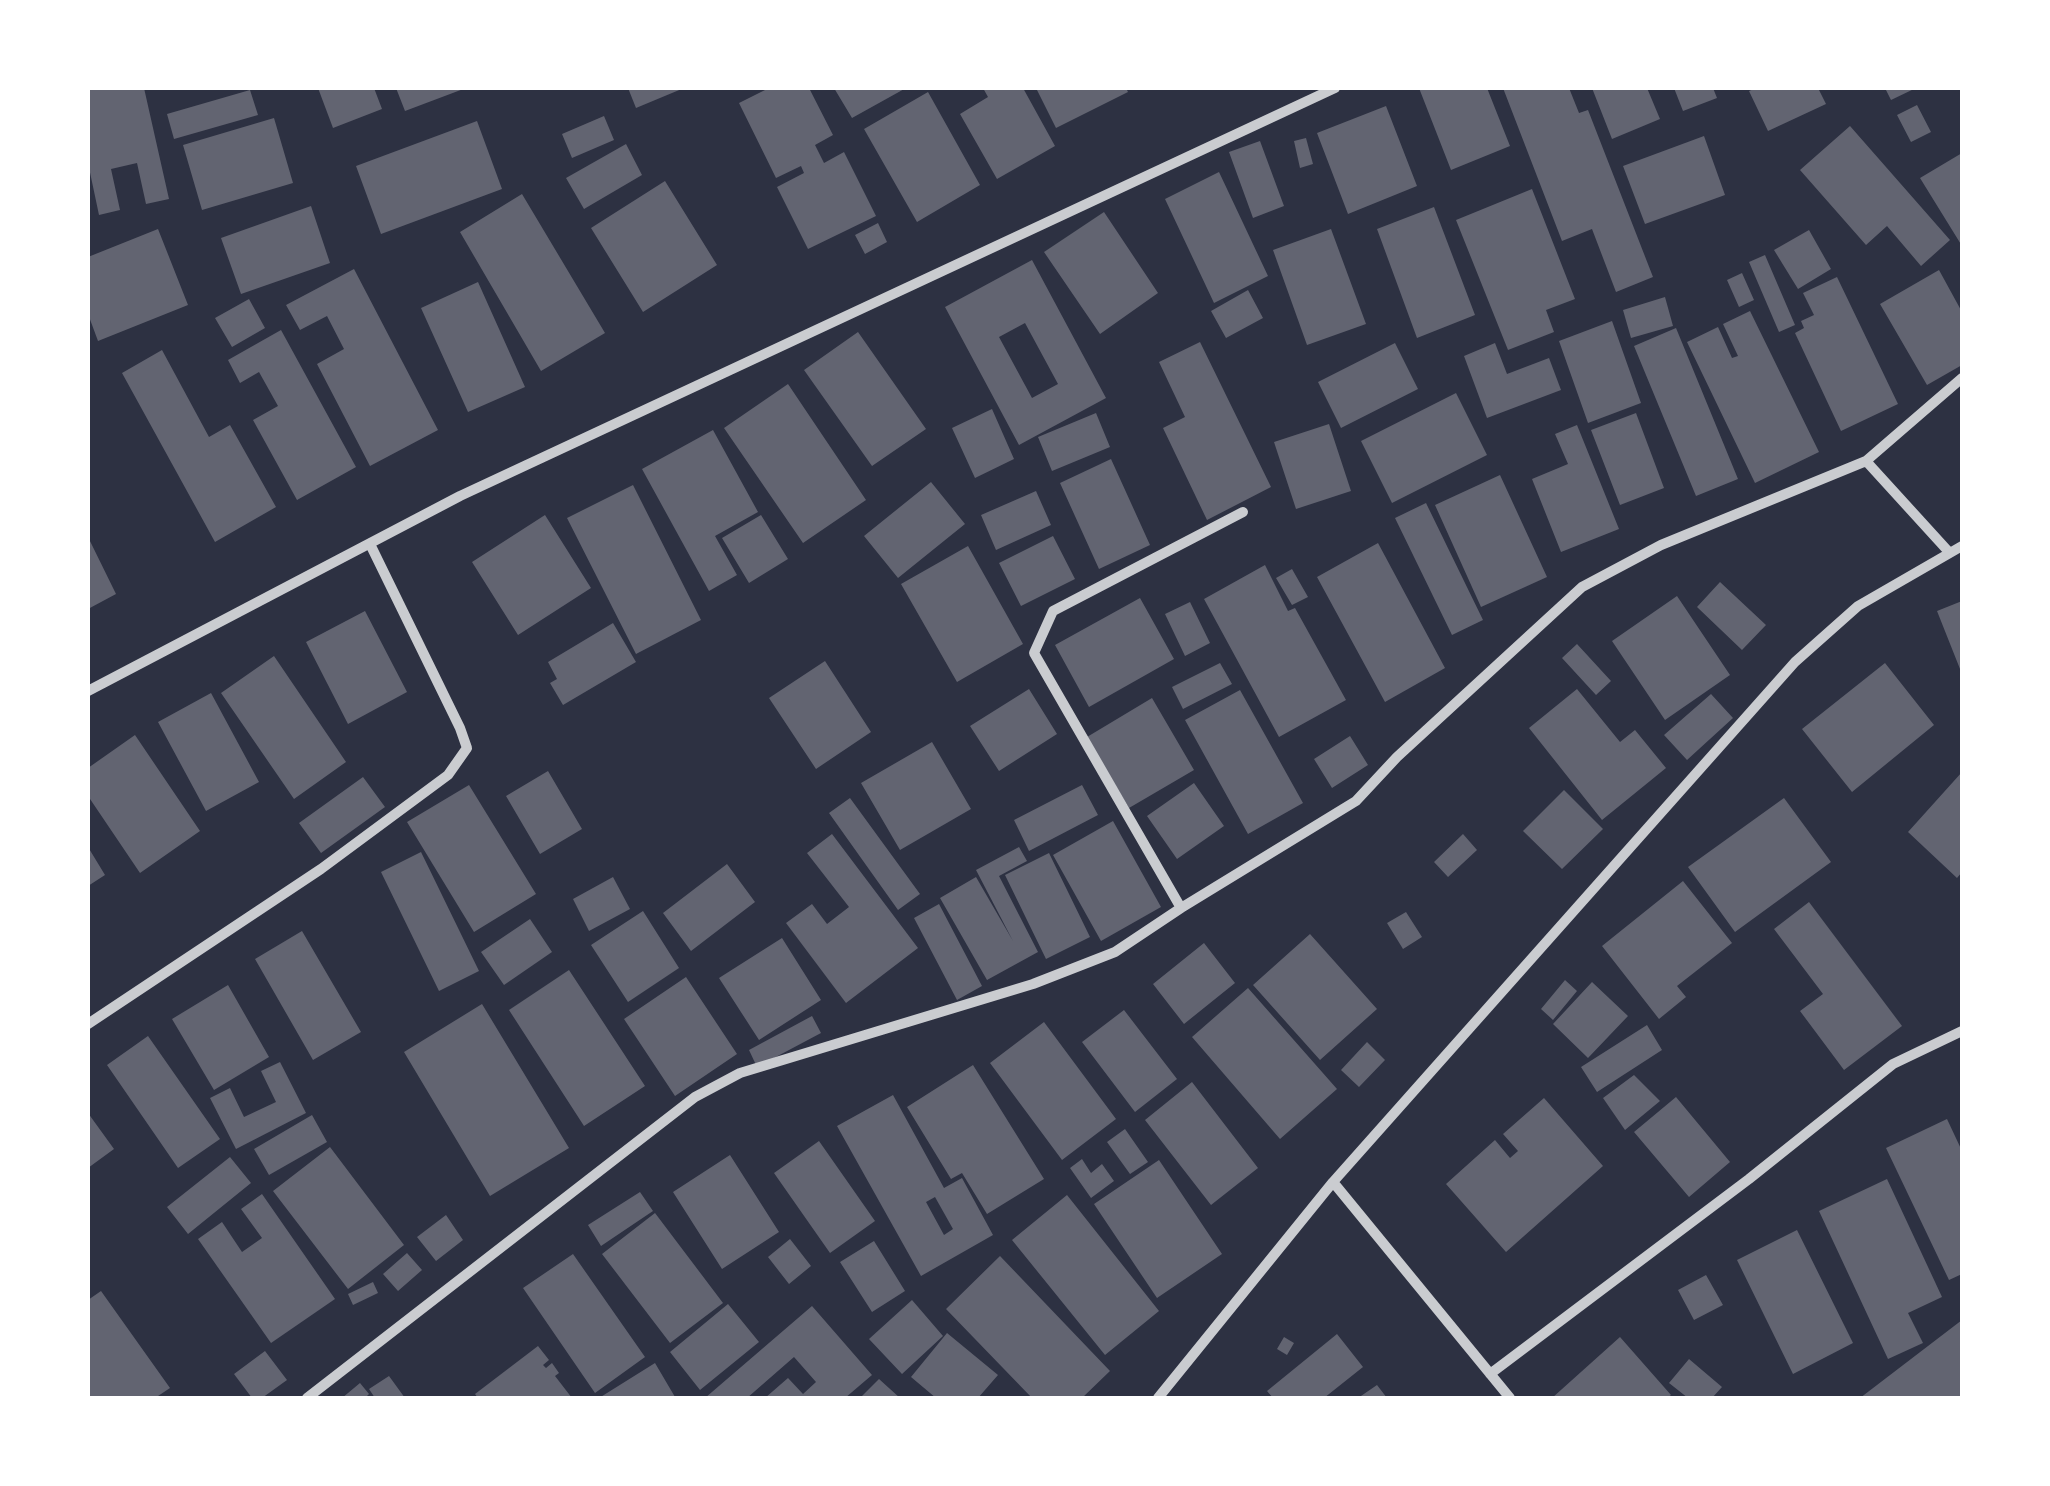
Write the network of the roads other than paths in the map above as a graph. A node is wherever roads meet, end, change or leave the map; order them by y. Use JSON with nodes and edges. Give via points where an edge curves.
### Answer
{"nodes":[{"id":1,"x":1336,"y":88,"type":"edge"},
{"id":2,"x":1962,"y":378,"type":"edge"},
{"id":3,"x":1866,"y":460,"type":"junction"},
{"id":4,"x":1243,"y":512,"type":"dead end"},
{"id":5,"x":370,"y":544,"type":"junction"},
{"id":6,"x":1962,"y":546,"type":"edge"},
{"id":7,"x":1948,"y":551,"type":"junction"},
{"id":8,"x":88,"y":691,"type":"edge"},
{"id":9,"x":1180,"y":908,"type":"junction"},
{"id":10,"x":88,"y":1024,"type":"edge"},
{"id":11,"x":1962,"y":1031,"type":"edge"},
{"id":12,"x":1333,"y":1182,"type":"junction"},
{"id":13,"x":1490,"y":1374,"type":"junction"},
{"id":14,"x":307,"y":1398,"type":"edge"},
{"id":15,"x":1158,"y":1398,"type":"edge"},
{"id":16,"x":1510,"y":1398,"type":"edge"}],
"edges":[{"from":1,"to":5,"type":"street"},
{"from":2,"to":3,"type":"street"},
{"from":3,"to":7,"type":"street"},
{"from":3,"to":9,"type":"street","via":[[1661,545],[1582,587],[1356,800]]},
{"from":4,"to":9,"type":"street","via":[[1053,611],[1034,653]]},
{"from":5,"to":8,"type":"street"},
{"from":5,"to":10,"type":"street","via":[[467,748],[448,774],[321,869]]},
{"from":6,"to":7,"type":"street"},
{"from":7,"to":12,"type":"street","via":[[1858,606],[1795,662]]},
{"from":9,"to":14,"type":"street","via":[[1116,952],[740,1074],[695,1097]]},
{"from":11,"to":13,"type":"street","via":[[1893,1064]]},
{"from":12,"to":13,"type":"street"},
{"from":12,"to":15,"type":"street"},
{"from":13,"to":16,"type":"street"}]}
